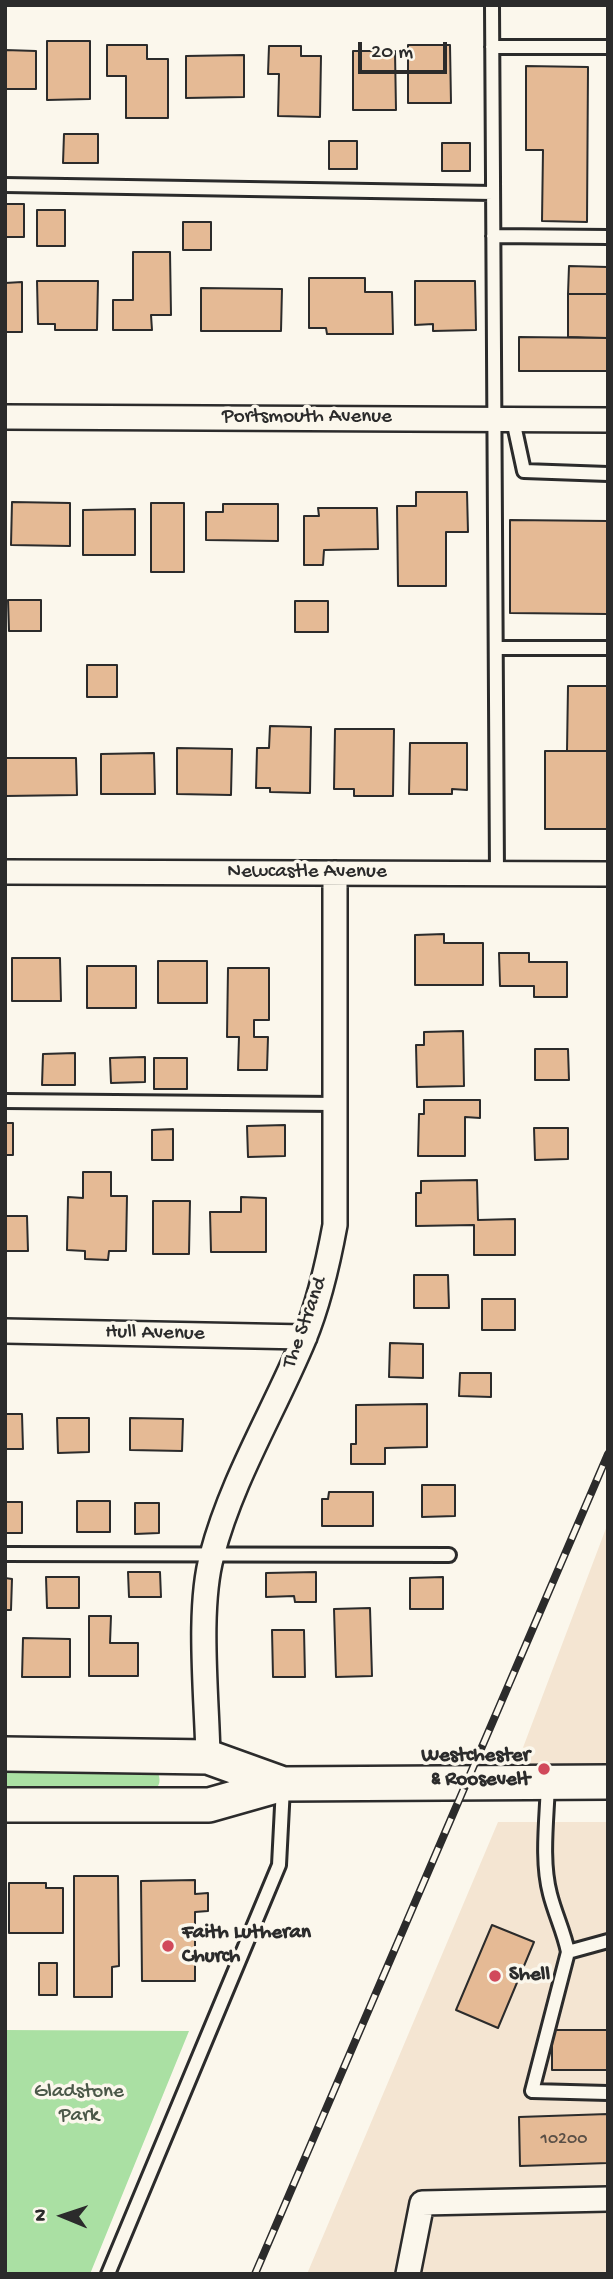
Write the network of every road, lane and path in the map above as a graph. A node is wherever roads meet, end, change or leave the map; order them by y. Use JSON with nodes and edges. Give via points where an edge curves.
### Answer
{"nodes":[{"id":1,"x":492,"y":5,"type":"edge"},
{"id":2,"x":492,"y":47,"type":"junction"},
{"id":3,"x":608,"y":47,"type":"edge"},
{"id":4,"x":5,"y":185,"type":"edge"},
{"id":5,"x":493,"y":193,"type":"junction"},
{"id":6,"x":493,"y":236,"type":"junction"},
{"id":7,"x":608,"y":237,"type":"edge"},
{"id":8,"x":5,"y":417,"type":"edge"},
{"id":9,"x":504,"y":419,"type":"junction"},
{"id":10,"x":608,"y":420,"type":"edge"},
{"id":11,"x":608,"y":474,"type":"edge"},
{"id":12,"x":496,"y":648,"type":"junction"},
{"id":13,"x":608,"y":648,"type":"edge"},
{"id":14,"x":5,"y":872,"type":"edge"},
{"id":15,"x":335,"y":873,"type":"junction"},
{"id":16,"x":497,"y":874,"type":"junction"},
{"id":17,"x":608,"y":874,"type":"edge"},
{"id":18,"x":5,"y":1101,"type":"edge"},
{"id":19,"x":335,"y":1104,"type":"junction"},
{"id":20,"x":5,"y":1331,"type":"edge"},
{"id":21,"x":304,"y":1337,"type":"junction"},
{"id":22,"x":5,"y":1554,"type":"edge"},
{"id":23,"x":449,"y":1555,"type":"dead end"},
{"id":24,"x":211,"y":1556,"type":"junction"},
{"id":25,"x":5,"y":1754,"type":"edge"},
{"id":26,"x":208,"y":1757,"type":"junction"},
{"id":27,"x":548,"y":1782,"type":"junction"},
{"id":28,"x":608,"y":1782,"type":"edge"},
{"id":29,"x":283,"y":1784,"type":"junction"},
{"id":30,"x":5,"y":1805,"type":"edge"},
{"id":31,"x":608,"y":1941,"type":"edge"},
{"id":32,"x":568,"y":1952,"type":"junction"},
{"id":33,"x":608,"y":2093,"type":"edge"},
{"id":34,"x":608,"y":2199,"type":"edge"},
{"id":35,"x":108,"y":2274,"type":"edge"},
{"id":36,"x":408,"y":2274,"type":"edge"}],
"edges":[{"from":1,"to":2,"type":"lane"},
{"from":2,"to":3,"type":"lane"},
{"from":2,"to":5,"type":"lane"},
{"from":4,"to":5,"type":"lane"},
{"from":5,"to":6,"type":"lane"},
{"from":6,"to":7,"type":"lane"},
{"from":6,"to":9,"type":"lane"},
{"from":8,"to":9,"type":"street","name":"Portsmouth Avenue"},
{"from":9,"to":10,"type":"street","name":"Portsmouth Avenue"},
{"from":9,"to":11,"type":"lane","via":[[524,471]]},
{"from":9,"to":12,"type":"lane"},
{"from":12,"to":13,"type":"lane"},
{"from":12,"to":16,"type":"lane"},
{"from":14,"to":15,"type":"street","name":"Newcastle Avenue"},
{"from":15,"to":16,"type":"street","name":"Newcastle Avenue"},
{"from":15,"to":19,"type":"street","name":"The Strand"},
{"from":16,"to":17,"type":"street","name":"Newcastle Avenue"},
{"from":18,"to":19,"type":"lane"},
{"from":19,"to":21,"type":"street","name":"The Strand","via":[[335,1225],[328,1264]]},
{"from":20,"to":21,"type":"street","name":"Hull Avenue"},
{"from":21,"to":24,"type":"street","name":"The Strand"},
{"from":22,"to":24,"type":"lane"},
{"from":23,"to":24,"type":"lane"},
{"from":24,"to":26,"type":"street","name":"The Strand","via":[[206,1606]]},
{"from":25,"to":26,"type":"street"},
{"from":26,"to":29,"type":"street"},
{"from":27,"to":28,"type":"street"},
{"from":27,"to":29,"type":"street"},
{"from":27,"to":32,"type":"lane","via":[[546,1865]]},
{"from":29,"to":30,"type":"street","via":[[209,1805]]},
{"from":29,"to":35,"type":"lane","via":[[279,1865]]},
{"from":31,"to":32,"type":"lane"},
{"from":32,"to":33,"type":"lane","via":[[531,2091]]},
{"from":34,"to":36,"type":"street","via":[[422,2203]]}]}
